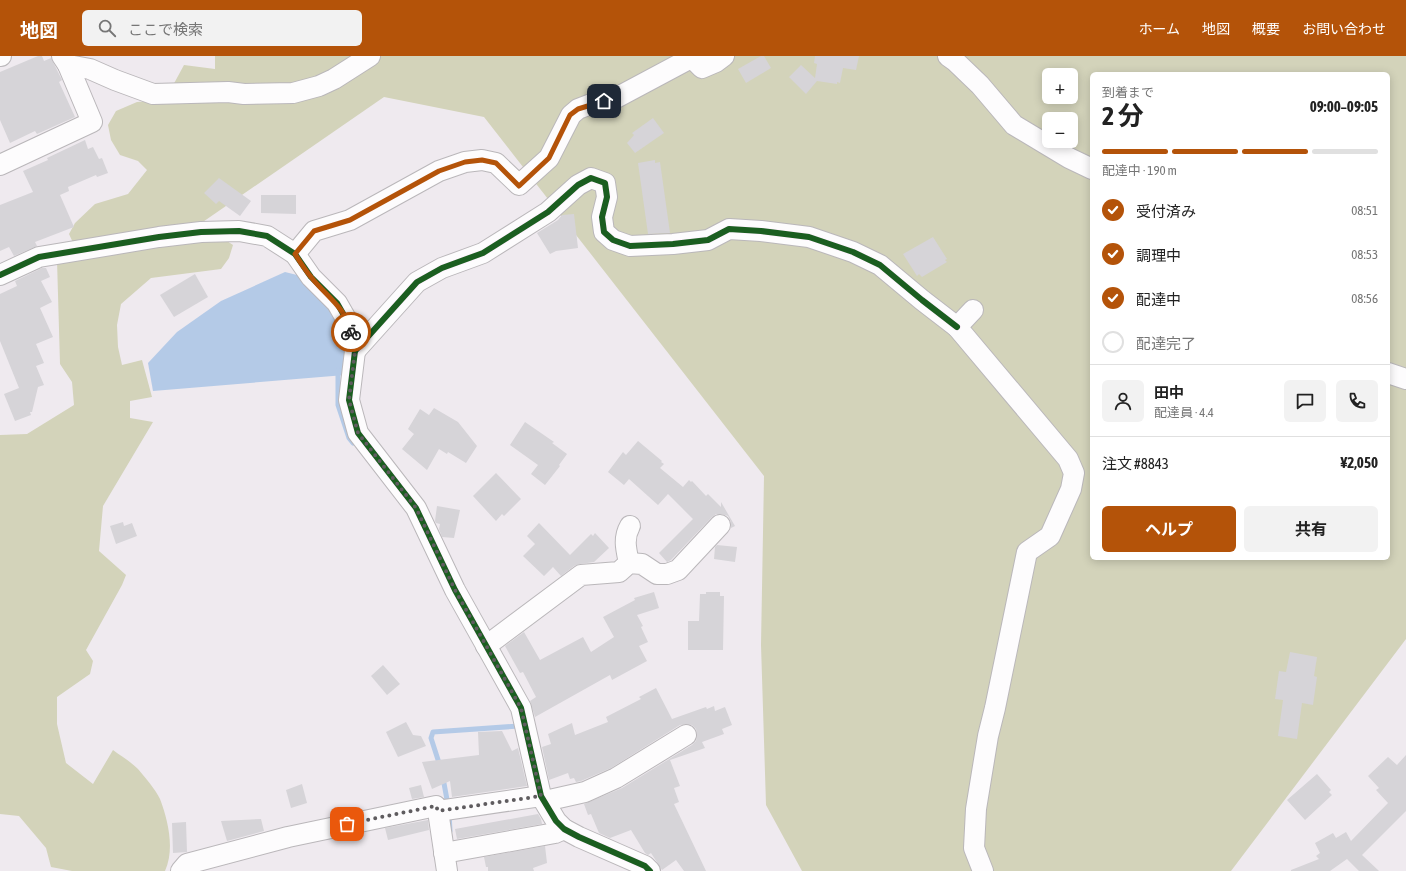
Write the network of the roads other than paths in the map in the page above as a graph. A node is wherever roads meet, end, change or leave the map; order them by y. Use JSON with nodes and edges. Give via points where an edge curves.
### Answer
{"nodes":[{"id":1,"x":370,"y":56,"type":"edge"},
{"id":2,"x":724,"y":56,"type":"edge"},
{"id":3,"x":948,"y":56,"type":"edge"},
{"id":4,"x":690,"y":57,"type":"edge"},
{"id":5,"x":65,"y":61,"type":"edge"},
{"id":6,"x":0,"y":165,"type":"edge"},
{"id":7,"x":1090,"y":168,"type":"edge"},
{"id":8,"x":295,"y":254,"type":"junction"},
{"id":9,"x":0,"y":274,"type":"edge"},
{"id":10,"x":972,"y":310,"type":"dead end"},
{"id":11,"x":957,"y":327,"type":"junction"},
{"id":12,"x":355,"y":351,"type":"junction"},
{"id":13,"x":1390,"y":374,"type":"edge"},
{"id":14,"x":1406,"y":379,"type":"edge"},
{"id":15,"x":720,"y":525,"type":"dead end"},
{"id":16,"x":630,"y":526,"type":"dead end"},
{"id":17,"x":629,"y":563,"type":"junction"},
{"id":18,"x":486,"y":646,"type":"junction"},
{"id":19,"x":686,"y":735,"type":"dead end"},
{"id":20,"x":543,"y":798,"type":"junction"},
{"id":21,"x":445,"y":810,"type":"junction"},
{"id":22,"x":564,"y":829,"type":"junction"},
{"id":23,"x":449,"y":856,"type":"edge"},
{"id":24,"x":181,"y":871,"type":"edge"},
{"id":25,"x":650,"y":871,"type":"edge"},
{"id":26,"x":982,"y":871,"type":"edge"}],
"edges":[{"from":1,"to":5,"type":"street","via":[[319,86],[293,93],[244,94],[153,94]]},
{"from":2,"to":4,"type":"street","via":[[702,68]]},
{"from":3,"to":7,"type":"street","via":[[980,85],[1014,125]]},
{"from":4,"to":8,"type":"street","via":[[616,98],[578,109],[570,115],[549,158],[519,186],[496,163],[482,160],[465,162],[439,171],[350,220],[314,231]]},
{"from":5,"to":6,"type":"street","via":[[92,122]]},
{"from":8,"to":9,"type":"street","via":[[267,236],[239,231],[201,232],[38,257]]},
{"from":8,"to":12,"type":"street","via":[[311,277],[337,303],[349,324]]},
{"from":10,"to":11,"type":"street"},
{"from":11,"to":12,"type":"street","via":[[880,265],[853,252],[809,237],[730,229],[708,240],[673,244],[630,246],[613,240],[604,232],[602,217],[607,197],[605,183],[591,178],[578,185],[548,212],[483,253],[442,268],[417,282]]},
{"from":11,"to":26,"type":"street","via":[[1068,459],[1074,472],[1071,488],[1050,536],[1027,552],[988,736],[976,809],[974,848]]},
{"from":12,"to":18,"type":"street","via":[[349,400],[358,433],[416,508],[455,590]]},
{"from":13,"to":14,"type":"street"},
{"from":15,"to":17,"type":"street","via":[[678,570],[657,574],[642,564]]},
{"from":16,"to":17,"type":"street","via":[[625,542]]},
{"from":17,"to":18,"type":"street","via":[[619,572],[581,575]]},
{"from":18,"to":20,"type":"street","via":[[521,708]]},
{"from":19,"to":20,"type":"street","via":[[616,778],[585,792]]},
{"from":20,"to":21,"type":"street"},
{"from":20,"to":22,"type":"street"},
{"from":21,"to":23,"type":"street"},
{"from":21,"to":24,"type":"street","via":[[436,806],[288,837],[187,864]]},
{"from":22,"to":23,"type":"street"},
{"from":22,"to":25,"type":"street","via":[[646,866]]}]}
